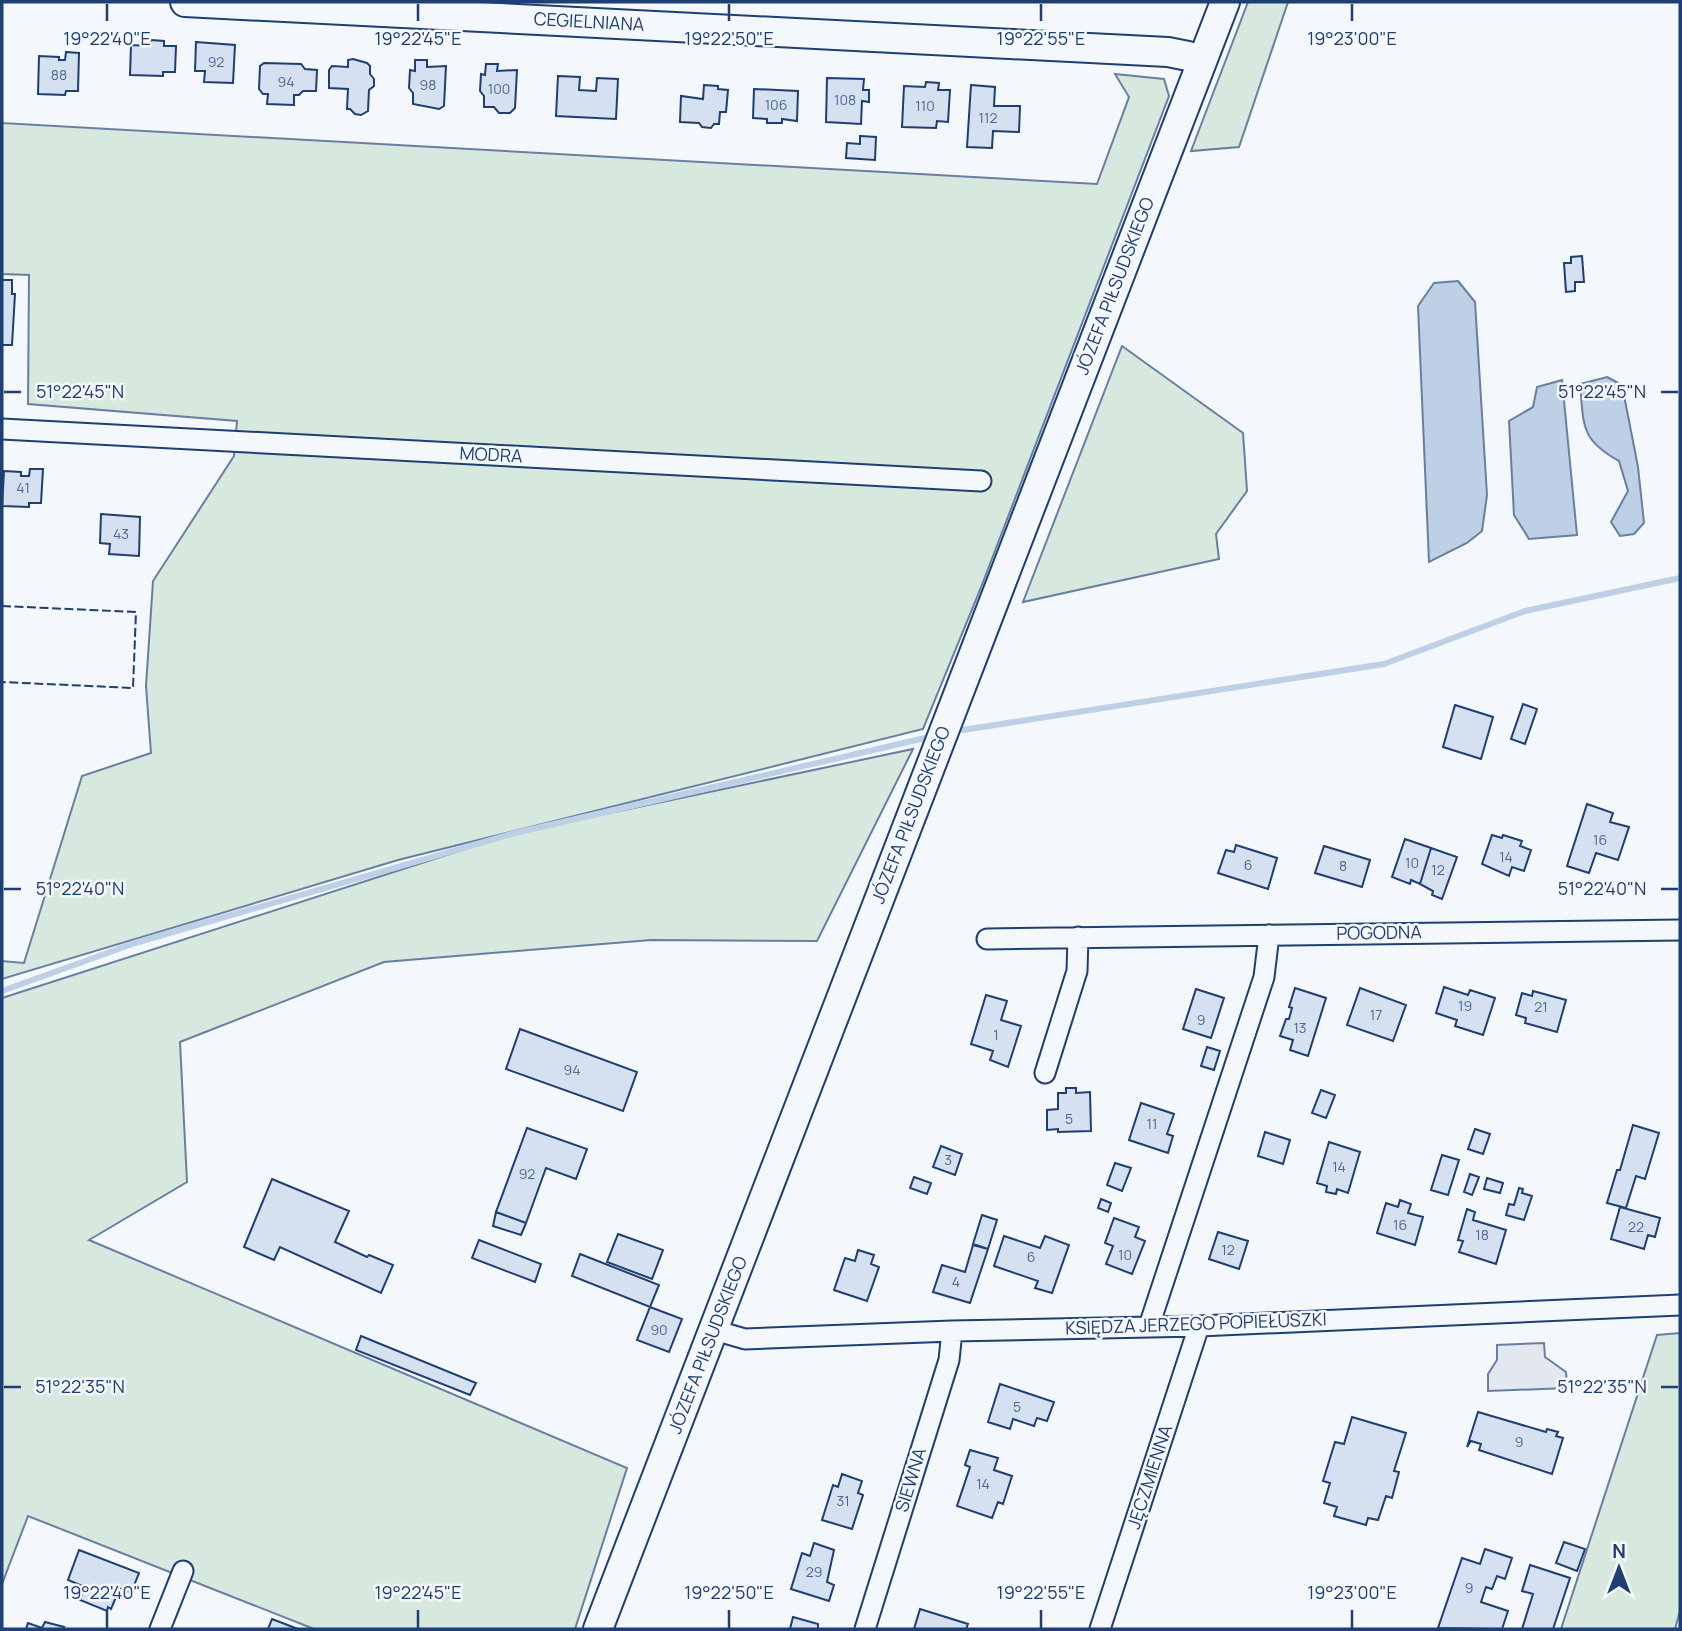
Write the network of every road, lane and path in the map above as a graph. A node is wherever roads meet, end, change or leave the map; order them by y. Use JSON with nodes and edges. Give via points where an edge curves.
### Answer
{"nodes":[{"id":1,"x":184,"y":2,"type":"edge"},
{"id":2,"x":1225,"y":2,"type":"edge"},
{"id":3,"x":1201,"y":63,"type":"junction"},
{"id":4,"x":2,"y":429,"type":"edge"},
{"id":5,"x":981,"y":481,"type":"dead end"},
{"id":6,"x":1680,"y":930,"type":"edge"},
{"id":7,"x":1269,"y":935,"type":"junction"},
{"id":8,"x":1078,"y":937,"type":"junction"},
{"id":9,"x":987,"y":939,"type":"dead end"},
{"id":10,"x":1045,"y":1073,"type":"dead end"},
{"id":11,"x":1680,"y":1305,"type":"edge"},
{"id":12,"x":1149,"y":1326,"type":"junction"},
{"id":13,"x":1199,"y":1326,"type":"junction"},
{"id":14,"x":714,"y":1329,"type":"junction"},
{"id":15,"x":952,"y":1331,"type":"junction"},
{"id":16,"x":183,"y":1571,"type":"dead end"},
{"id":17,"x":160,"y":1629,"type":"edge"},
{"id":18,"x":598,"y":1629,"type":"edge"},
{"id":19,"x":865,"y":1629,"type":"edge"},
{"id":20,"x":1100,"y":1629,"type":"edge"}],
"edges":[{"from":1,"to":3,"type":"main road","name":"CEGIELNIANA","via":[[1168,52]]},
{"from":2,"to":3,"type":"main road","name":"JÓZEFA PIŁSUDSKIEGO"},
{"from":3,"to":14,"type":"main road","name":"JÓZEFA PIŁSUDSKIEGO"},
{"from":4,"to":5,"type":"street","name":"MODRA"},
{"from":6,"to":7,"type":"street","name":"POGODNA"},
{"from":7,"to":8,"type":"street","name":"POGODNA"},
{"from":7,"to":12,"type":"street","via":[[1264,977]]},
{"from":8,"to":9,"type":"street","name":"POGODNA"},
{"from":8,"to":10,"type":"street","via":[[1077,971]]},
{"from":11,"to":13,"type":"street","name":"KSIĘDZA JERZEGO POPIEŁUSZKI"},
{"from":12,"to":13,"type":"street","name":"KSIĘDZA JERZEGO POPIEŁUSZKI"},
{"from":12,"to":15,"type":"street","name":"KSIĘDZA JERZEGO POPIEŁUSZKI"},
{"from":13,"to":20,"type":"street","name":"JĘCZMIENNA"},
{"from":14,"to":15,"type":"street","name":"KSIĘDZA JERZEGO POPIEŁUSZKI","via":[[745,1339]]},
{"from":14,"to":18,"type":"main road","name":"JÓZEFA PIŁSUDSKIEGO"},
{"from":15,"to":19,"type":"street","name":"SIEWNA","via":[[949,1360]]},
{"from":16,"to":17,"type":"street"}]}
